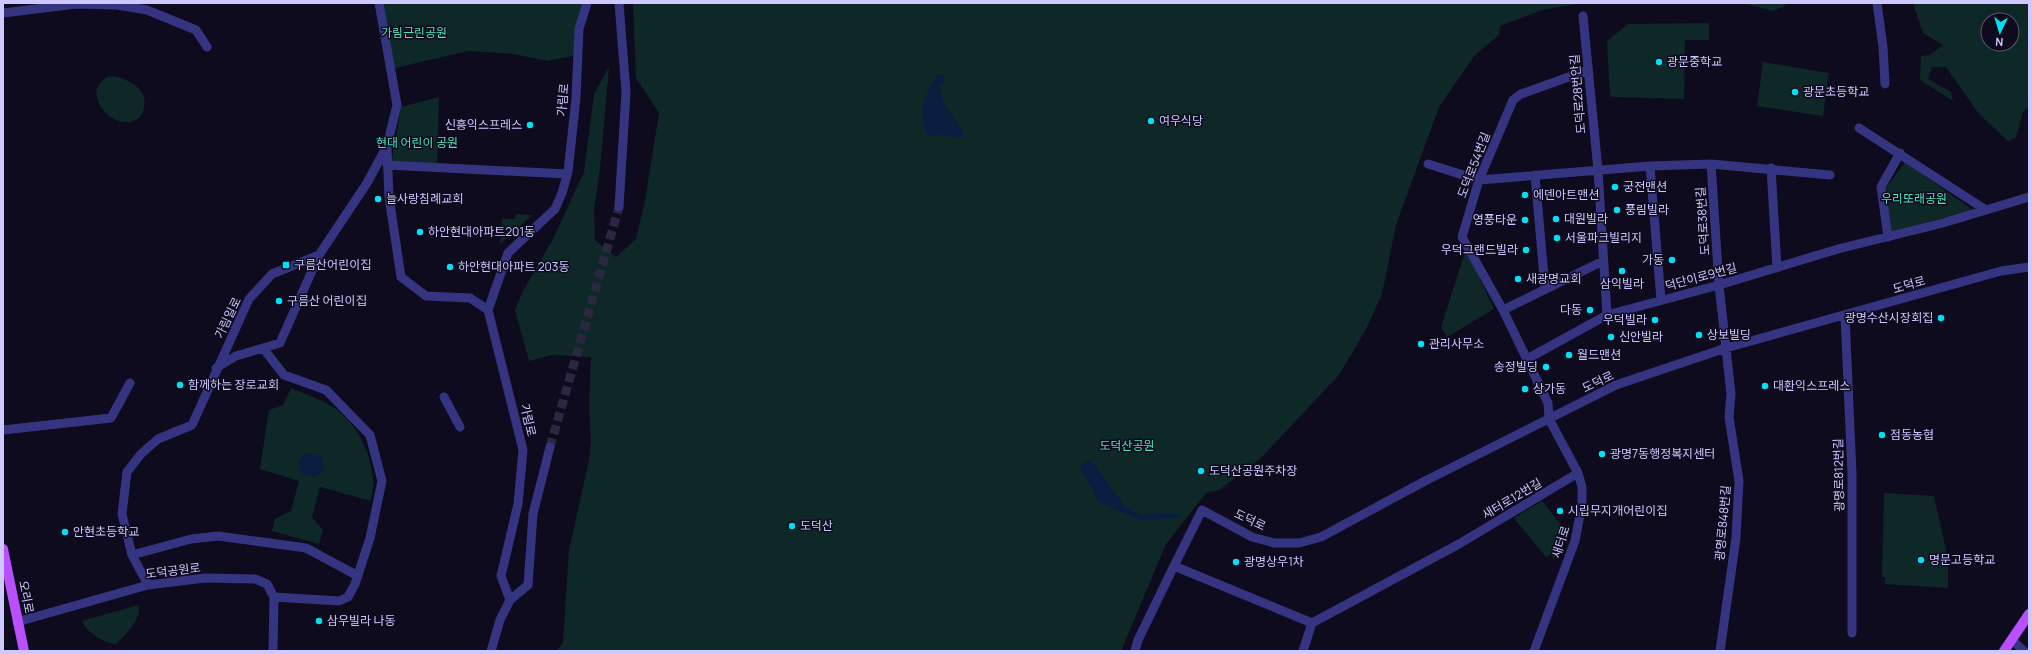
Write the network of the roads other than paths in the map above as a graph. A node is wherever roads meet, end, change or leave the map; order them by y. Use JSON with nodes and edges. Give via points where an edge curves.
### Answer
{"nodes":[{"id":1,"x":379,"y":3,"type":"edge"},
{"id":2,"x":587,"y":3,"type":"edge"},
{"id":3,"x":619,"y":3,"type":"edge"},
{"id":4,"x":1877,"y":3,"type":"edge"},
{"id":5,"x":3,"y":13,"type":"edge"},
{"id":6,"x":1583,"y":16,"type":"dead end"},
{"id":7,"x":208,"y":48,"type":"dead end"},
{"id":8,"x":1588,"y":70,"type":"junction"},
{"id":9,"x":1884,"y":84,"type":"dead end"},
{"id":10,"x":1859,"y":128,"type":"dead end"},
{"id":11,"x":386,"y":146,"type":"junction"},
{"id":12,"x":1900,"y":153,"type":"junction"},
{"id":13,"x":1428,"y":164,"type":"dead end"},
{"id":14,"x":1711,"y":164,"type":"junction"},
{"id":15,"x":387,"y":165,"type":"junction"},
{"id":16,"x":1650,"y":166,"type":"junction"},
{"id":17,"x":1771,"y":168,"type":"junction"},
{"id":18,"x":1598,"y":170,"type":"junction"},
{"id":19,"x":567,"y":174,"type":"junction"},
{"id":20,"x":1535,"y":175,"type":"junction"},
{"id":21,"x":1830,"y":175,"type":"dead end"},
{"id":22,"x":1479,"y":180,"type":"junction"},
{"id":23,"x":2029,"y":197,"type":"edge"},
{"id":24,"x":619,"y":207,"type":"tunnel mouth"},
{"id":25,"x":1986,"y":210,"type":"junction"},
{"id":26,"x":1888,"y":237,"type":"junction"},
{"id":27,"x":319,"y":255,"type":"junction"},
{"id":28,"x":1603,"y":261,"type":"junction"},
{"id":29,"x":2029,"y":267,"type":"edge"},
{"id":30,"x":1777,"y":268,"type":"junction"},
{"id":31,"x":1719,"y":285,"type":"junction"},
{"id":32,"x":1545,"y":288,"type":"junction"},
{"id":33,"x":1661,"y":300,"type":"junction"},
{"id":34,"x":488,"y":310,"type":"junction"},
{"id":35,"x":1503,"y":310,"type":"junction"},
{"id":36,"x":1607,"y":315,"type":"junction"},
{"id":37,"x":1845,"y":316,"type":"junction"},
{"id":38,"x":263,"y":348,"type":"junction"},
{"id":39,"x":1726,"y":348,"type":"junction"},
{"id":40,"x":1527,"y":359,"type":"junction"},
{"id":41,"x":216,"y":368,"type":"junction"},
{"id":42,"x":130,"y":383,"type":"dead end"},
{"id":43,"x":444,"y":397,"type":"dead end"},
{"id":44,"x":1549,"y":419,"type":"junction"},
{"id":45,"x":460,"y":427,"type":"dead end"},
{"id":46,"x":3,"y":430,"type":"edge"},
{"id":47,"x":550,"y":446,"type":"tunnel mouth"},
{"id":48,"x":1578,"y":473,"type":"junction"},
{"id":49,"x":3,"y":549,"type":"edge"},
{"id":50,"x":132,"y":554,"type":"junction"},
{"id":51,"x":1174,"y":566,"type":"junction"},
{"id":52,"x":358,"y":576,"type":"junction"},
{"id":53,"x":148,"y":585,"type":"junction"},
{"id":54,"x":274,"y":597,"type":"junction"},
{"id":55,"x":510,"y":600,"type":"junction"},
{"id":56,"x":2029,"y":614,"type":"edge"},
{"id":57,"x":17,"y":622,"type":"junction"},
{"id":58,"x":1312,"y":623,"type":"junction"},
{"id":59,"x":1852,"y":633,"type":"dead end"},
{"id":60,"x":2012,"y":640,"type":"junction"},
{"id":61,"x":24,"y":651,"type":"edge"},
{"id":62,"x":274,"y":651,"type":"edge"},
{"id":63,"x":491,"y":651,"type":"edge"},
{"id":64,"x":1135,"y":651,"type":"edge"},
{"id":65,"x":1303,"y":651,"type":"edge"},
{"id":66,"x":1534,"y":651,"type":"edge"},
{"id":67,"x":1720,"y":651,"type":"edge"},
{"id":68,"x":2004,"y":651,"type":"edge"},
{"id":69,"x":2024,"y":651,"type":"edge"}],
"edges":[{"from":1,"to":11,"type":"street","via":[[398,105]]},
{"from":2,"to":19,"type":"street","name":"가림로","via":[[579,29],[576,98]]},
{"from":3,"to":24,"type":"street","via":[[626,92]]},
{"from":4,"to":9,"type":"street","via":[[1883,47]]},
{"from":5,"to":7,"type":"street","via":[[76,4],[117,5],[147,10],[196,30]]},
{"from":6,"to":8,"type":"street","name":"도덕로28번안길"},
{"from":8,"to":18,"type":"street","name":"도덕로28번안길"},
{"from":8,"to":22,"type":"street","name":"도덕로54번길","via":[[1521,94],[1513,100]]},
{"from":10,"to":12,"type":"street"},
{"from":11,"to":15,"type":"street"},
{"from":11,"to":27,"type":"street","via":[[367,183]]},
{"from":12,"to":25,"type":"street"},
{"from":12,"to":26,"type":"street","via":[[1881,187]]},
{"from":13,"to":22,"type":"street"},
{"from":14,"to":16,"type":"street"},
{"from":14,"to":17,"type":"street"},
{"from":14,"to":31,"type":"street","name":"도덕로38번길"},
{"from":15,"to":19,"type":"street"},
{"from":15,"to":34,"type":"street","via":[[401,277],[426,296],[470,298]]},
{"from":16,"to":18,"type":"street"},
{"from":16,"to":33,"type":"street"},
{"from":17,"to":21,"type":"street"},
{"from":17,"to":30,"type":"street"},
{"from":18,"to":20,"type":"street"},
{"from":18,"to":28,"type":"street","name":"도덕로28번안길"},
{"from":19,"to":34,"type":"street","name":"가림로","via":[[555,209],[508,253]]},
{"from":20,"to":22,"type":"street"},
{"from":20,"to":32,"type":"street"},
{"from":22,"to":35,"type":"street","name":"도덕로54번길","via":[[1462,237]]},
{"from":23,"to":25,"type":"street","name":"덕단이로9번길"},
{"from":25,"to":26,"type":"street","name":"덕단이로9번길"},
{"from":26,"to":30,"type":"street","name":"덕단이로9번길"},
{"from":27,"to":38,"type":"street","via":[[280,343]]},
{"from":27,"to":41,"type":"street","name":"가림일로","via":[[272,274],[249,299]]},
{"from":28,"to":32,"type":"street"},
{"from":28,"to":36,"type":"street","name":"도덕로28번안길"},
{"from":29,"to":37,"type":"street","name":"도덕로","via":[[2001,271]]},
{"from":30,"to":31,"type":"street","name":"덕단이로9번길"},
{"from":31,"to":33,"type":"street","name":"덕단이로9번길"},
{"from":31,"to":39,"type":"street","name":"도덕로38번길"},
{"from":32,"to":35,"type":"street"},
{"from":33,"to":36,"type":"street","name":"덕단이로9번길"},
{"from":34,"to":55,"type":"street","name":"가림로","via":[[523,450],[518,504],[501,576]]},
{"from":35,"to":40,"type":"street","name":"도덕로54번길"},
{"from":36,"to":40,"type":"street","name":"덕단이로9번길"},
{"from":37,"to":39,"type":"street","name":"도덕로"},
{"from":37,"to":59,"type":"street","name":"광명로812번길","via":[[1852,474]]},
{"from":38,"to":41,"type":"street","via":[[236,356]]},
{"from":38,"to":52,"type":"street","via":[[284,375],[326,390],[370,435],[382,481],[370,538]]},
{"from":39,"to":44,"type":"street","name":"도덕로","via":[[1616,385]]},
{"from":39,"to":67,"type":"street","name":"광명로848번길","via":[[1731,394],[1729,417],[1739,481],[1739,507]]},
{"from":40,"to":44,"type":"street","name":"도덕로54번길","via":[[1548,403]]},
{"from":41,"to":50,"type":"street","name":"가림일로","via":[[192,425],[158,440],[141,454],[127,472],[122,514]]},
{"from":42,"to":46,"type":"street","via":[[111,418]]},
{"from":43,"to":45,"type":"street"},
{"from":44,"to":48,"type":"street","name":"새터로"},
{"from":44,"to":51,"type":"street","name":"도덕로","via":[[1427,480],[1320,538],[1299,543],[1274,543],[1252,537],[1202,510]]},
{"from":47,"to":55,"type":"street","name":"가림로","via":[[533,514],[528,586]]},
{"from":48,"to":58,"type":"street","name":"새터로12번길","via":[[1459,544]]},
{"from":48,"to":66,"type":"street","name":"새터로","via":[[1582,487],[1582,504],[1575,542]]},
{"from":49,"to":57,"type":"main road","name":"오리로"},
{"from":50,"to":52,"type":"street","via":[[191,539],[218,536],[306,548]]},
{"from":50,"to":53,"type":"street","name":"가림일로"},
{"from":51,"to":58,"type":"street"},
{"from":51,"to":64,"type":"street"},
{"from":52,"to":54,"type":"street","via":[[348,597],[339,601]]},
{"from":53,"to":54,"type":"street","name":"도덕공원로","via":[[206,578],[255,579],[267,584]]},
{"from":53,"to":57,"type":"street","name":"도덕공원로"},
{"from":54,"to":62,"type":"street"},
{"from":55,"to":63,"type":"street","via":[[500,620]]},
{"from":56,"to":60,"type":"main road"},
{"from":57,"to":61,"type":"main road","name":"오리로"},
{"from":58,"to":65,"type":"street"},
{"from":60,"to":68,"type":"main road"},
{"from":60,"to":69,"type":"street"}]}
